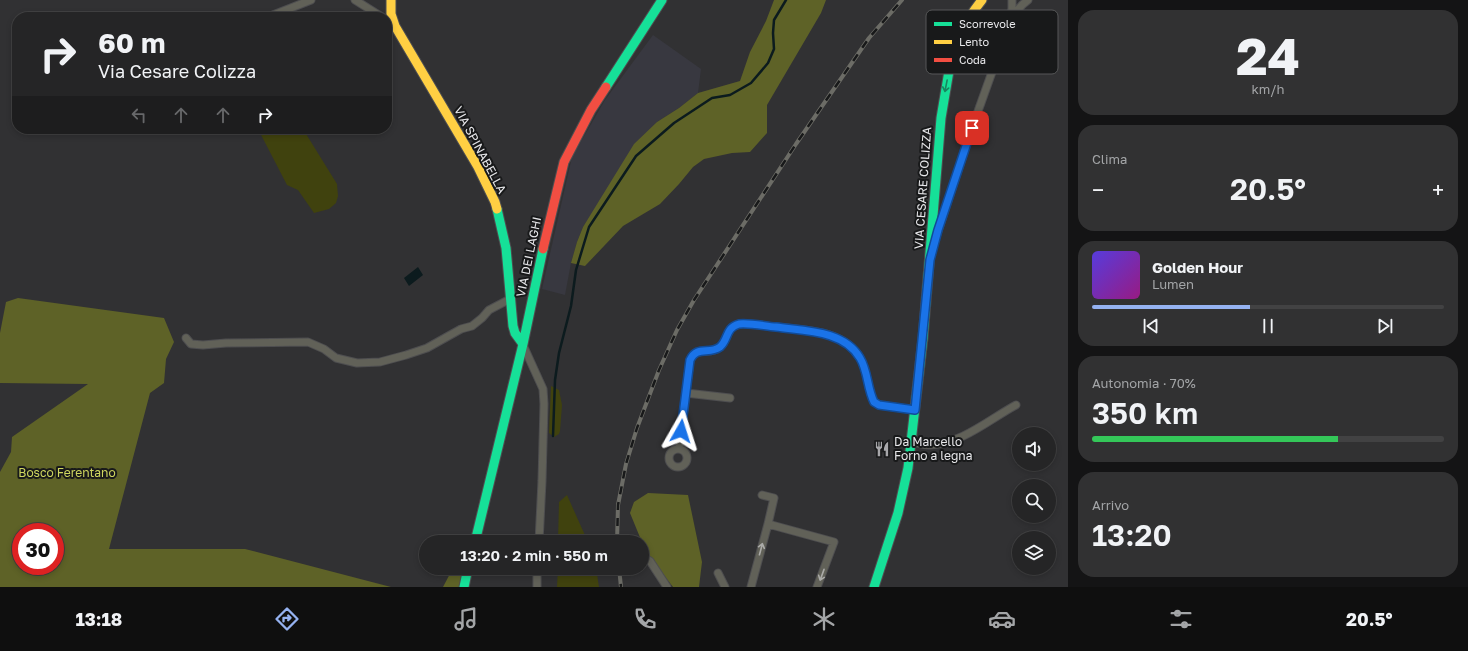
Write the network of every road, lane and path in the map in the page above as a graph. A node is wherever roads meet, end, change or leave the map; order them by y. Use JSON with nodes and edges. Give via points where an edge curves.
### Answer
{"nodes":[{"id":1,"x":311,"y":0,"type":"edge"},
{"id":2,"x":355,"y":0,"type":"edge"},
{"id":3,"x":391,"y":0,"type":"edge"},
{"id":4,"x":662,"y":0,"type":"edge"},
{"id":5,"x":982,"y":0,"type":"edge"},
{"id":6,"x":1012,"y":0,"type":"edge"},
{"id":7,"x":1028,"y":0,"type":"edge"},
{"id":8,"x":973,"y":10,"type":"edge"},
{"id":9,"x":1012,"y":10,"type":"edge"},
{"id":10,"x":1017,"y":10,"type":"edge"},
{"id":11,"x":281,"y":12,"type":"edge"},
{"id":12,"x":374,"y":12,"type":"edge"},
{"id":13,"x":391,"y":12,"type":"edge"},
{"id":14,"x":392,"y":17,"type":"edge"},
{"id":15,"x":392,"y":24,"type":"edge"},
{"id":16,"x":395,"y":26,"type":"junction"},
{"id":17,"x":948,"y":74,"type":"edge"},
{"id":18,"x":991,"y":74,"type":"edge"},
{"id":19,"x":935,"y":183,"type":"junction"},
{"id":20,"x":949,"y":198,"type":"junction"},
{"id":21,"x":930,"y":260,"type":"junction"},
{"id":22,"x":510,"y":300,"type":"junction"},
{"id":23,"x":186,"y":338,"type":"dead end"},
{"id":24,"x":523,"y":344,"type":"junction"},
{"id":25,"x":686,"y":393,"type":"junction"},
{"id":26,"x":730,"y":398,"type":"dead end"},
{"id":27,"x":1016,"y":405,"type":"dead end"},
{"id":28,"x":915,"y":410,"type":"junction"},
{"id":29,"x":911,"y":442,"type":"junction"},
{"id":30,"x":679,"y":449,"type":"dead end"},
{"id":31,"x":762,"y":495,"type":"dead end"},
{"id":32,"x":768,"y":524,"type":"junction"},
{"id":33,"x":477,"y":535,"type":"edge"},
{"id":34,"x":539,"y":535,"type":"edge"},
{"id":35,"x":649,"y":560,"type":"edge"},
{"id":36,"x":718,"y":572,"type":"dead end"},
{"id":37,"x":467,"y":575,"type":"edge"},
{"id":38,"x":537,"y":575,"type":"edge"},
{"id":39,"x":464,"y":587,"type":"edge"},
{"id":40,"x":537,"y":587,"type":"edge"},
{"id":41,"x":667,"y":587,"type":"edge"},
{"id":42,"x":725,"y":587,"type":"edge"},
{"id":43,"x":751,"y":587,"type":"edge"},
{"id":44,"x":817,"y":587,"type":"edge"},
{"id":45,"x":874,"y":587,"type":"edge"}],
"edges":[{"from":1,"to":11,"type":"street"},
{"from":2,"to":12,"type":"street"},
{"from":3,"to":13,"type":"street","name":"VIA SPINABELLA"},
{"from":4,"to":24,"type":"street","name":"VIA DEI LAGHI","via":[[594,105],[567,155],[546,228]]},
{"from":5,"to":8,"type":"street","name":"VIA CESARE COLIZZA","one_way":true},
{"from":6,"to":9,"type":"street"},
{"from":7,"to":10,"type":"street"},
{"from":14,"to":16,"type":"street","name":"VIA SPINABELLA"},
{"from":15,"to":16,"type":"street"},
{"from":16,"to":22,"type":"street","name":"VIA SPINABELLA","via":[[461,136],[491,195],[504,235]]},
{"from":17,"to":19,"type":"street","name":"VIA CESARE COLIZZA","one_way":true,"via":[[940,121]]},
{"from":18,"to":20,"type":"street"},
{"from":19,"to":20,"type":"street","via":[[938,194]]},
{"from":19,"to":21,"type":"street","name":"VIA CESARE COLIZZA"},
{"from":20,"to":21,"type":"street"},
{"from":21,"to":28,"type":"street","name":"VIA CESARE COLIZZA"},
{"from":22,"to":23,"type":"street","via":[[489,310],[472,326],[461,329],[427,348],[380,362],[357,363],[336,358],[308,342],[204,345],[191,344]]},
{"from":22,"to":24,"type":"street","name":"VIA SPINABELLA","via":[[515,333]]},
{"from":24,"to":33,"type":"street","name":"VIA DEI LAGHI"},
{"from":24,"to":34,"type":"street","via":[[543,389]]},
{"from":25,"to":26,"type":"street"},
{"from":25,"to":28,"type":"street","via":[[691,357],[698,352],[719,348],[730,329],[743,324],[810,331],[830,335],[846,343],[860,356],[874,402]]},
{"from":25,"to":30,"type":"street"},
{"from":27,"to":29,"type":"street","via":[[965,436],[929,445]]},
{"from":28,"to":29,"type":"street","name":"VIA CESARE COLIZZA"},
{"from":29,"to":45,"type":"street","name":"VIA CESARE COLIZZA","via":[[902,502]]},
{"from":31,"to":32,"type":"street","via":[[774,498]]},
{"from":43,"to":32,"type":"street","one_way":true},
{"from":32,"to":44,"type":"street","one_way":true,"via":[[834,542]]},
{"from":35,"to":41,"type":"street"},
{"from":36,"to":42,"type":"street"},
{"from":37,"to":39,"type":"street"},
{"from":38,"to":40,"type":"street"}]}
